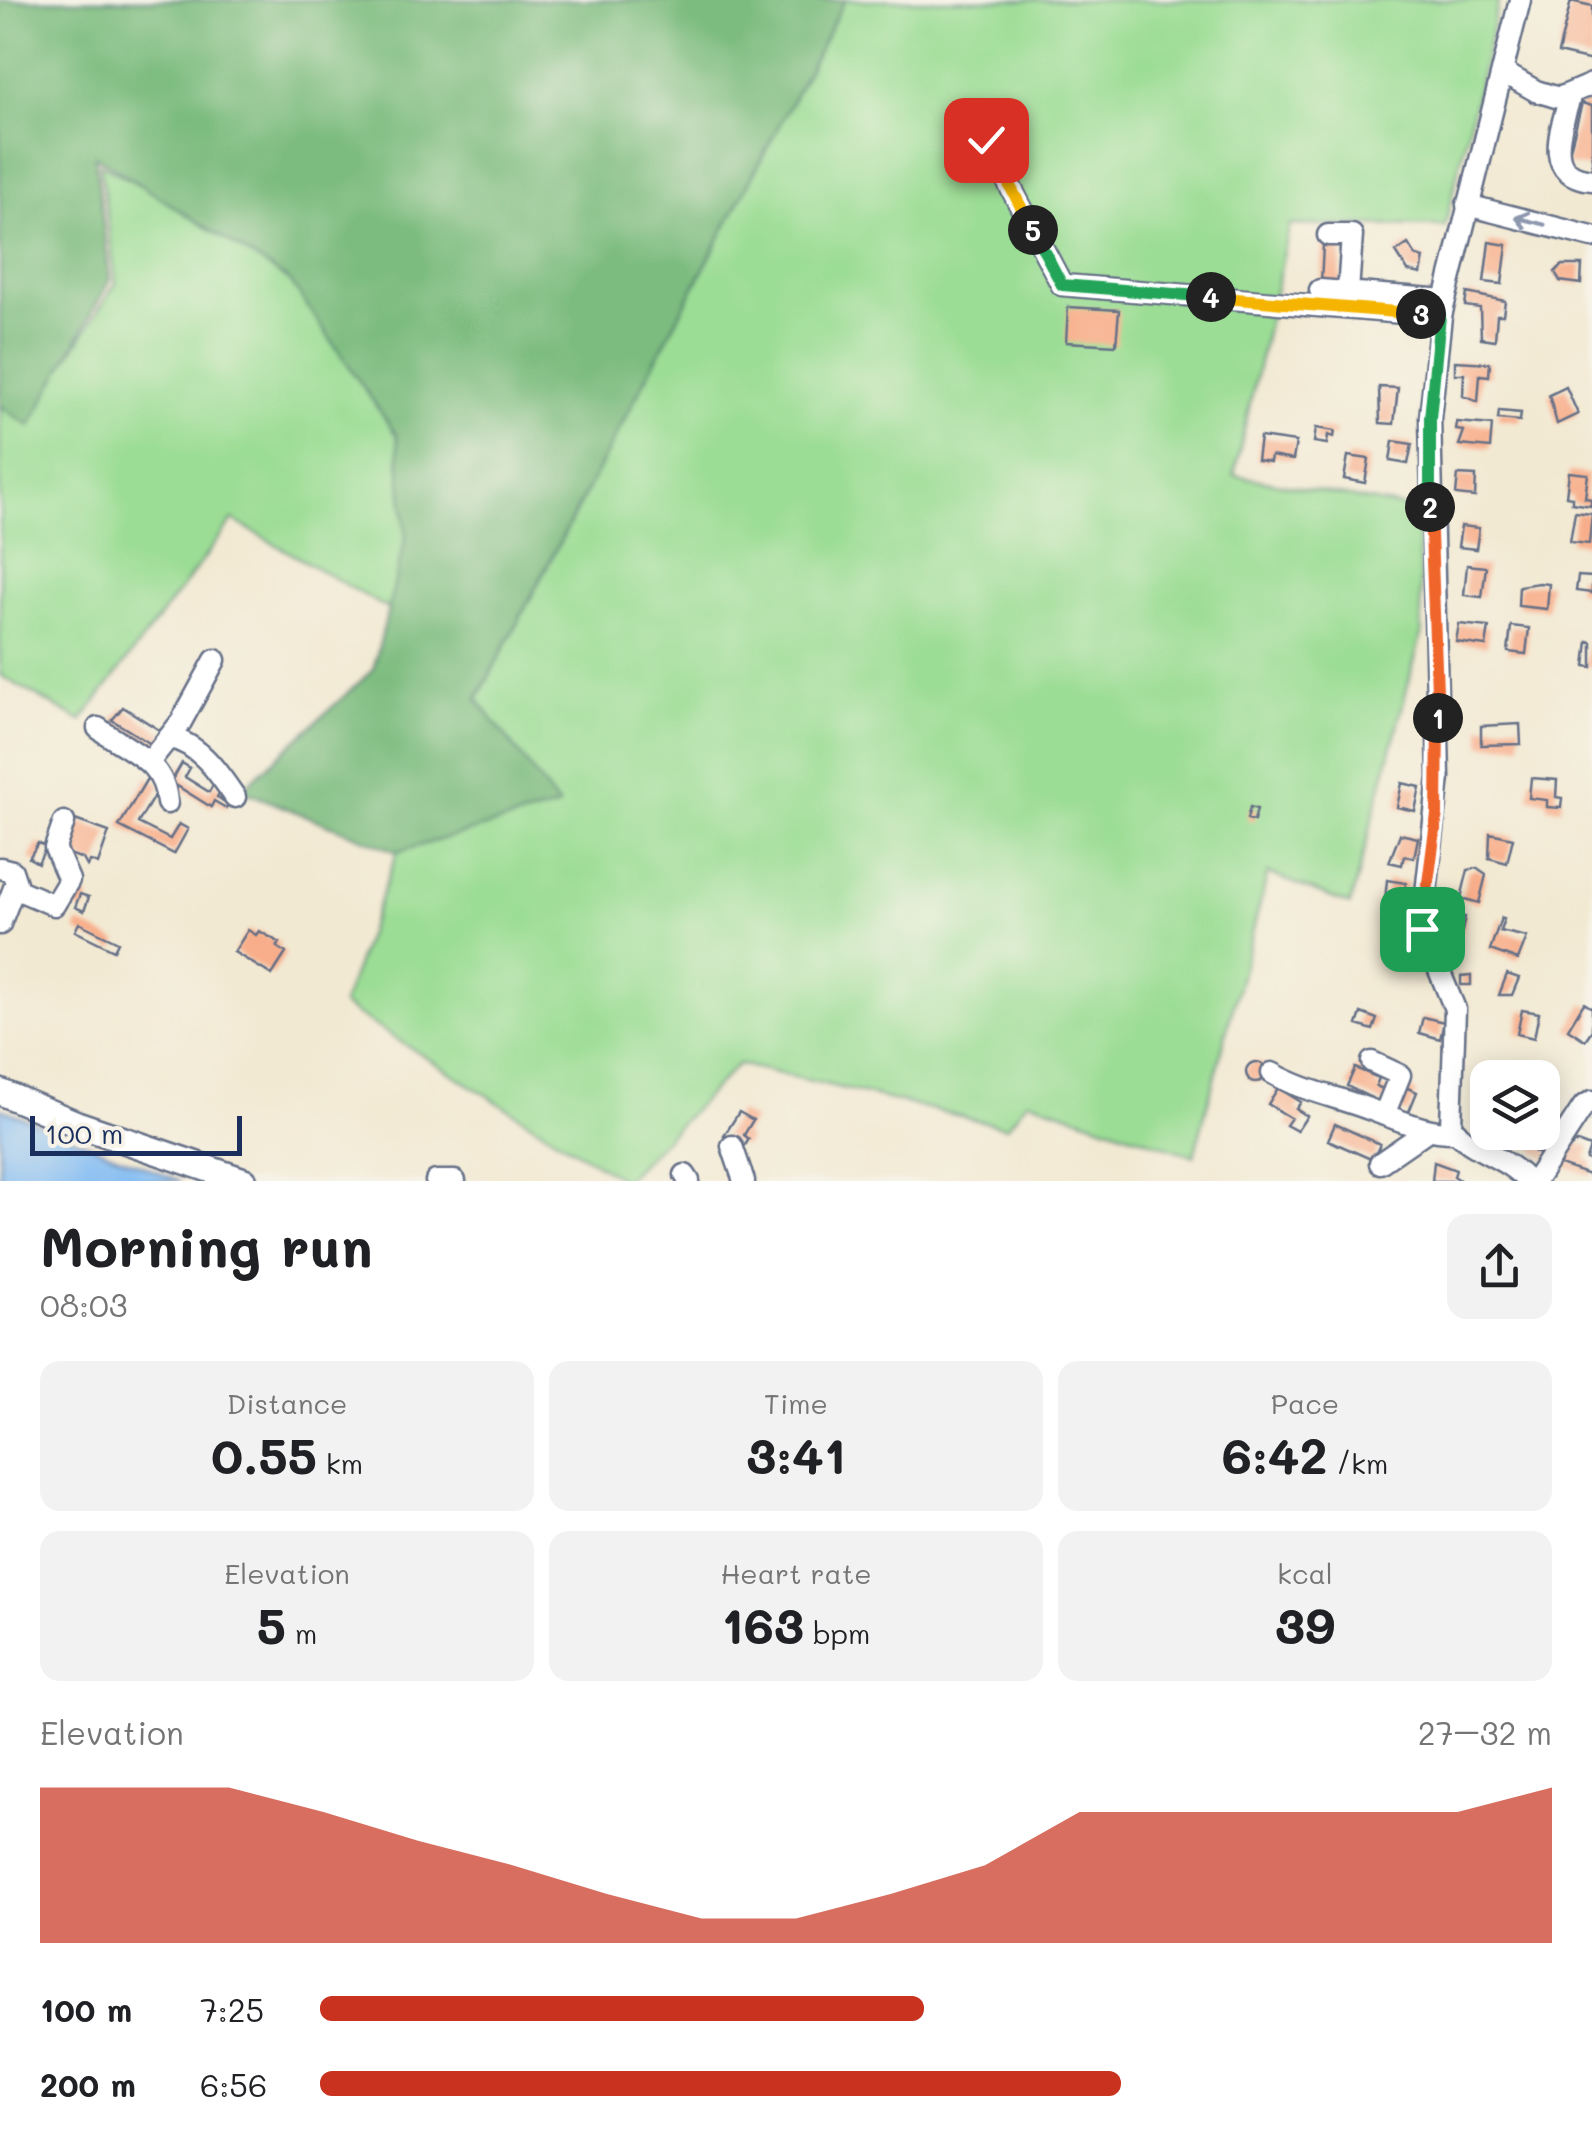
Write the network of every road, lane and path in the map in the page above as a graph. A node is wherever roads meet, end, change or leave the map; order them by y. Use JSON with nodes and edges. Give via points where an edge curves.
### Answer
{"nodes":[{"id":1,"x":1520,"y":0,"type":"edge"},
{"id":2,"x":1503,"y":72,"type":"junction"},
{"id":3,"x":1592,"y":84,"type":"edge"},
{"id":4,"x":1559,"y":98,"type":"junction"},
{"id":5,"x":980,"y":130,"type":"dead end"},
{"id":6,"x":1592,"y":180,"type":"edge"},
{"id":7,"x":1468,"y":205,"type":"junction"},
{"id":8,"x":1328,"y":235,"type":"dead end"},
{"id":9,"x":1592,"y":237,"type":"edge"},
{"id":10,"x":1320,"y":290,"type":"dead end"},
{"id":11,"x":1348,"y":292,"type":"junction"},
{"id":12,"x":1443,"y":308,"type":"junction"},
{"id":13,"x":215,"y":660,"type":"dead end"},
{"id":14,"x":98,"y":728,"type":"dead end"},
{"id":15,"x":170,"y":738,"type":"junction"},
{"id":16,"x":150,"y":761,"type":"junction"},
{"id":17,"x":235,"y":797,"type":"dead end"},
{"id":18,"x":167,"y":803,"type":"dead end"},
{"id":19,"x":64,"y":822,"type":"dead end"},
{"id":20,"x":0,"y":868,"type":"edge"},
{"id":21,"x":16,"y":889,"type":"junction"},
{"id":22,"x":0,"y":924,"type":"edge"},
{"id":23,"x":1372,"y":1062,"type":"dead end"},
{"id":24,"x":1272,"y":1073,"type":"dead end"},
{"id":25,"x":0,"y":1092,"type":"edge"},
{"id":26,"x":1592,"y":1102,"type":"edge"},
{"id":27,"x":1384,"y":1115,"type":"junction"},
{"id":28,"x":1425,"y":1132,"type":"junction"},
{"id":29,"x":1456,"y":1132,"type":"junction"},
{"id":30,"x":732,"y":1146,"type":"dead end"},
{"id":31,"x":1380,"y":1163,"type":"dead end"},
{"id":32,"x":244,"y":1181,"type":"edge"},
{"id":33,"x":436,"y":1181,"type":"edge"},
{"id":34,"x":455,"y":1181,"type":"edge"},
{"id":35,"x":744,"y":1181,"type":"edge"},
{"id":36,"x":1531,"y":1181,"type":"edge"}],
"edges":[{"from":1,"to":2,"type":"street"},
{"from":2,"to":4,"type":"street"},
{"from":2,"to":7,"type":"street"},
{"from":3,"to":4,"type":"street"},
{"from":4,"to":6,"type":"street","via":[[1569,101],[1558,160],[1570,174]]},
{"from":5,"to":12,"type":"street","via":[[1062,285]]},
{"from":9,"to":7,"type":"street","one_way":true},
{"from":7,"to":12,"type":"street"},
{"from":8,"to":11,"type":"street","via":[[1352,235]]},
{"from":10,"to":11,"type":"street"},
{"from":11,"to":12,"type":"street"},
{"from":12,"to":29,"type":"street","via":[[1429,496],[1439,776],[1422,929],[1456,1009],[1449,1104]]},
{"from":13,"to":15,"type":"street"},
{"from":14,"to":16,"type":"street"},
{"from":15,"to":16,"type":"street"},
{"from":15,"to":17,"type":"street","via":[[186,741]]},
{"from":16,"to":18,"type":"street","via":[[166,786]]},
{"from":19,"to":21,"type":"street","via":[[55,848],[74,872],[54,905]]},
{"from":20,"to":21,"type":"street","via":[[12,872]]},
{"from":21,"to":22,"type":"street"},
{"from":23,"to":27,"type":"street","via":[[1400,1076]]},
{"from":24,"to":27,"type":"street","via":[[1308,1093]]},
{"from":25,"to":32,"type":"main road"},
{"from":26,"to":36,"type":"street"},
{"from":27,"to":28,"type":"street"},
{"from":28,"to":29,"type":"street"},
{"from":28,"to":31,"type":"street"},
{"from":29,"to":36,"type":"street"},
{"from":30,"to":35,"type":"street"},
{"from":33,"to":34,"type":"street"}]}
